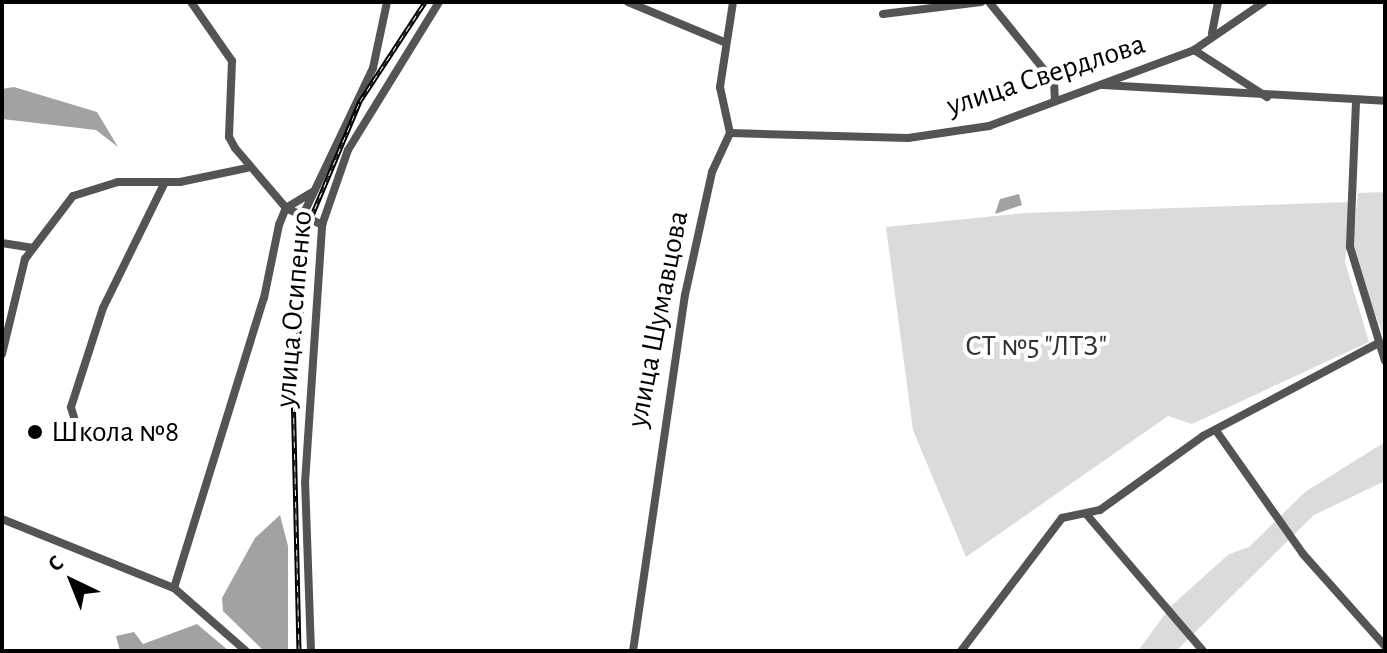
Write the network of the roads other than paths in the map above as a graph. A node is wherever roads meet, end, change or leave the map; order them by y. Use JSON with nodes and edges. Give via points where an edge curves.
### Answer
{"nodes":[{"id":1,"x":191,"y":2,"type":"edge"},
{"id":2,"x":387,"y":2,"type":"edge"},
{"id":3,"x":439,"y":2,"type":"edge"},
{"id":4,"x":628,"y":2,"type":"edge"},
{"id":5,"x":733,"y":2,"type":"edge"},
{"id":6,"x":981,"y":2,"type":"edge"},
{"id":7,"x":989,"y":2,"type":"edge"},
{"id":8,"x":1218,"y":2,"type":"edge"},
{"id":9,"x":1264,"y":2,"type":"edge"},
{"id":10,"x":883,"y":14,"type":"dead end"},
{"id":11,"x":1212,"y":33,"type":"junction"},
{"id":12,"x":724,"y":42,"type":"junction"},
{"id":13,"x":1194,"y":50,"type":"junction"},
{"id":14,"x":1098,"y":85,"type":"junction"},
{"id":15,"x":1271,"y":100,"type":"junction"},
{"id":16,"x":1055,"y":101,"type":"junction"},
{"id":17,"x":1385,"y":101,"type":"edge"},
{"id":18,"x":1356,"y":102,"type":"junction"},
{"id":19,"x":730,"y":133,"type":"junction"},
{"id":20,"x":247,"y":168,"type":"junction"},
{"id":21,"x":165,"y":182,"type":"junction"},
{"id":22,"x":313,"y":192,"type":"junction"},
{"id":23,"x":286,"y":208,"type":"junction"},
{"id":24,"x":302,"y":217,"type":"junction"},
{"id":25,"x":322,"y":225,"type":"junction"},
{"id":26,"x":2,"y":243,"type":"edge"},
{"id":27,"x":32,"y":248,"type":"junction"},
{"id":28,"x":1379,"y":343,"type":"junction"},
{"id":29,"x":2,"y":354,"type":"edge"},
{"id":30,"x":1385,"y":361,"type":"edge"},
{"id":31,"x":1217,"y":432,"type":"junction"},
{"id":32,"x":80,"y":437,"type":"dead end"},
{"id":33,"x":1087,"y":515,"type":"junction"},
{"id":34,"x":2,"y":519,"type":"edge"},
{"id":35,"x":174,"y":588,"type":"junction"},
{"id":36,"x":1385,"y":646,"type":"edge"},
{"id":37,"x":246,"y":651,"type":"edge"},
{"id":38,"x":311,"y":651,"type":"edge"},
{"id":39,"x":633,"y":651,"type":"edge"},
{"id":40,"x":961,"y":651,"type":"edge"},
{"id":41,"x":1203,"y":651,"type":"edge"}],
"edges":[{"from":1,"to":20,"type":"street","via":[[232,61],[229,137]]},
{"from":2,"to":22,"type":"street","via":[[373,68]]},
{"from":3,"to":25,"type":"street","name":"улица Осипенко","via":[[365,117]]},
{"from":4,"to":12,"type":"street"},
{"from":5,"to":12,"type":"street"},
{"from":6,"to":10,"type":"street"},
{"from":7,"to":16,"type":"street","via":[[1054,82]]},
{"from":8,"to":11,"type":"street"},
{"from":9,"to":11,"type":"street","name":"улица Свердлова"},
{"from":11,"to":13,"type":"street","name":"улица Свердлова"},
{"from":12,"to":19,"type":"street","via":[[720,87]]},
{"from":13,"to":14,"type":"street","name":"улица Свердлова"},
{"from":13,"to":15,"type":"street"},
{"from":14,"to":15,"type":"street"},
{"from":14,"to":16,"type":"street","name":"улица Свердлова"},
{"from":15,"to":18,"type":"street"},
{"from":16,"to":19,"type":"street","name":"улица Свердлова","via":[[949,134],[782,139]]},
{"from":17,"to":18,"type":"street"},
{"from":18,"to":28,"type":"street","via":[[1350,247]]},
{"from":19,"to":39,"type":"street","name":"улица Шумавцова","via":[[712,172],[685,295]]},
{"from":20,"to":21,"type":"street"},
{"from":20,"to":23,"type":"street"},
{"from":21,"to":27,"type":"street","via":[[86,188]]},
{"from":21,"to":32,"type":"street","via":[[103,308],[71,407]]},
{"from":22,"to":23,"type":"street","name":"улица Осипенко"},
{"from":22,"to":24,"type":"street"},
{"from":23,"to":24,"type":"street"},
{"from":23,"to":35,"type":"street","name":"улица Осипенко"},
{"from":24,"to":25,"type":"street"},
{"from":25,"to":38,"type":"street","name":"улица Осипенко","via":[[305,483]]},
{"from":26,"to":27,"type":"street"},
{"from":27,"to":29,"type":"street"},
{"from":28,"to":30,"type":"street"},
{"from":28,"to":31,"type":"street"},
{"from":31,"to":33,"type":"street"},
{"from":31,"to":36,"type":"street","via":[[1303,554]]},
{"from":33,"to":40,"type":"street","via":[[1062,518]]},
{"from":33,"to":41,"type":"street"},
{"from":34,"to":35,"type":"street"},
{"from":35,"to":37,"type":"street"}]}
